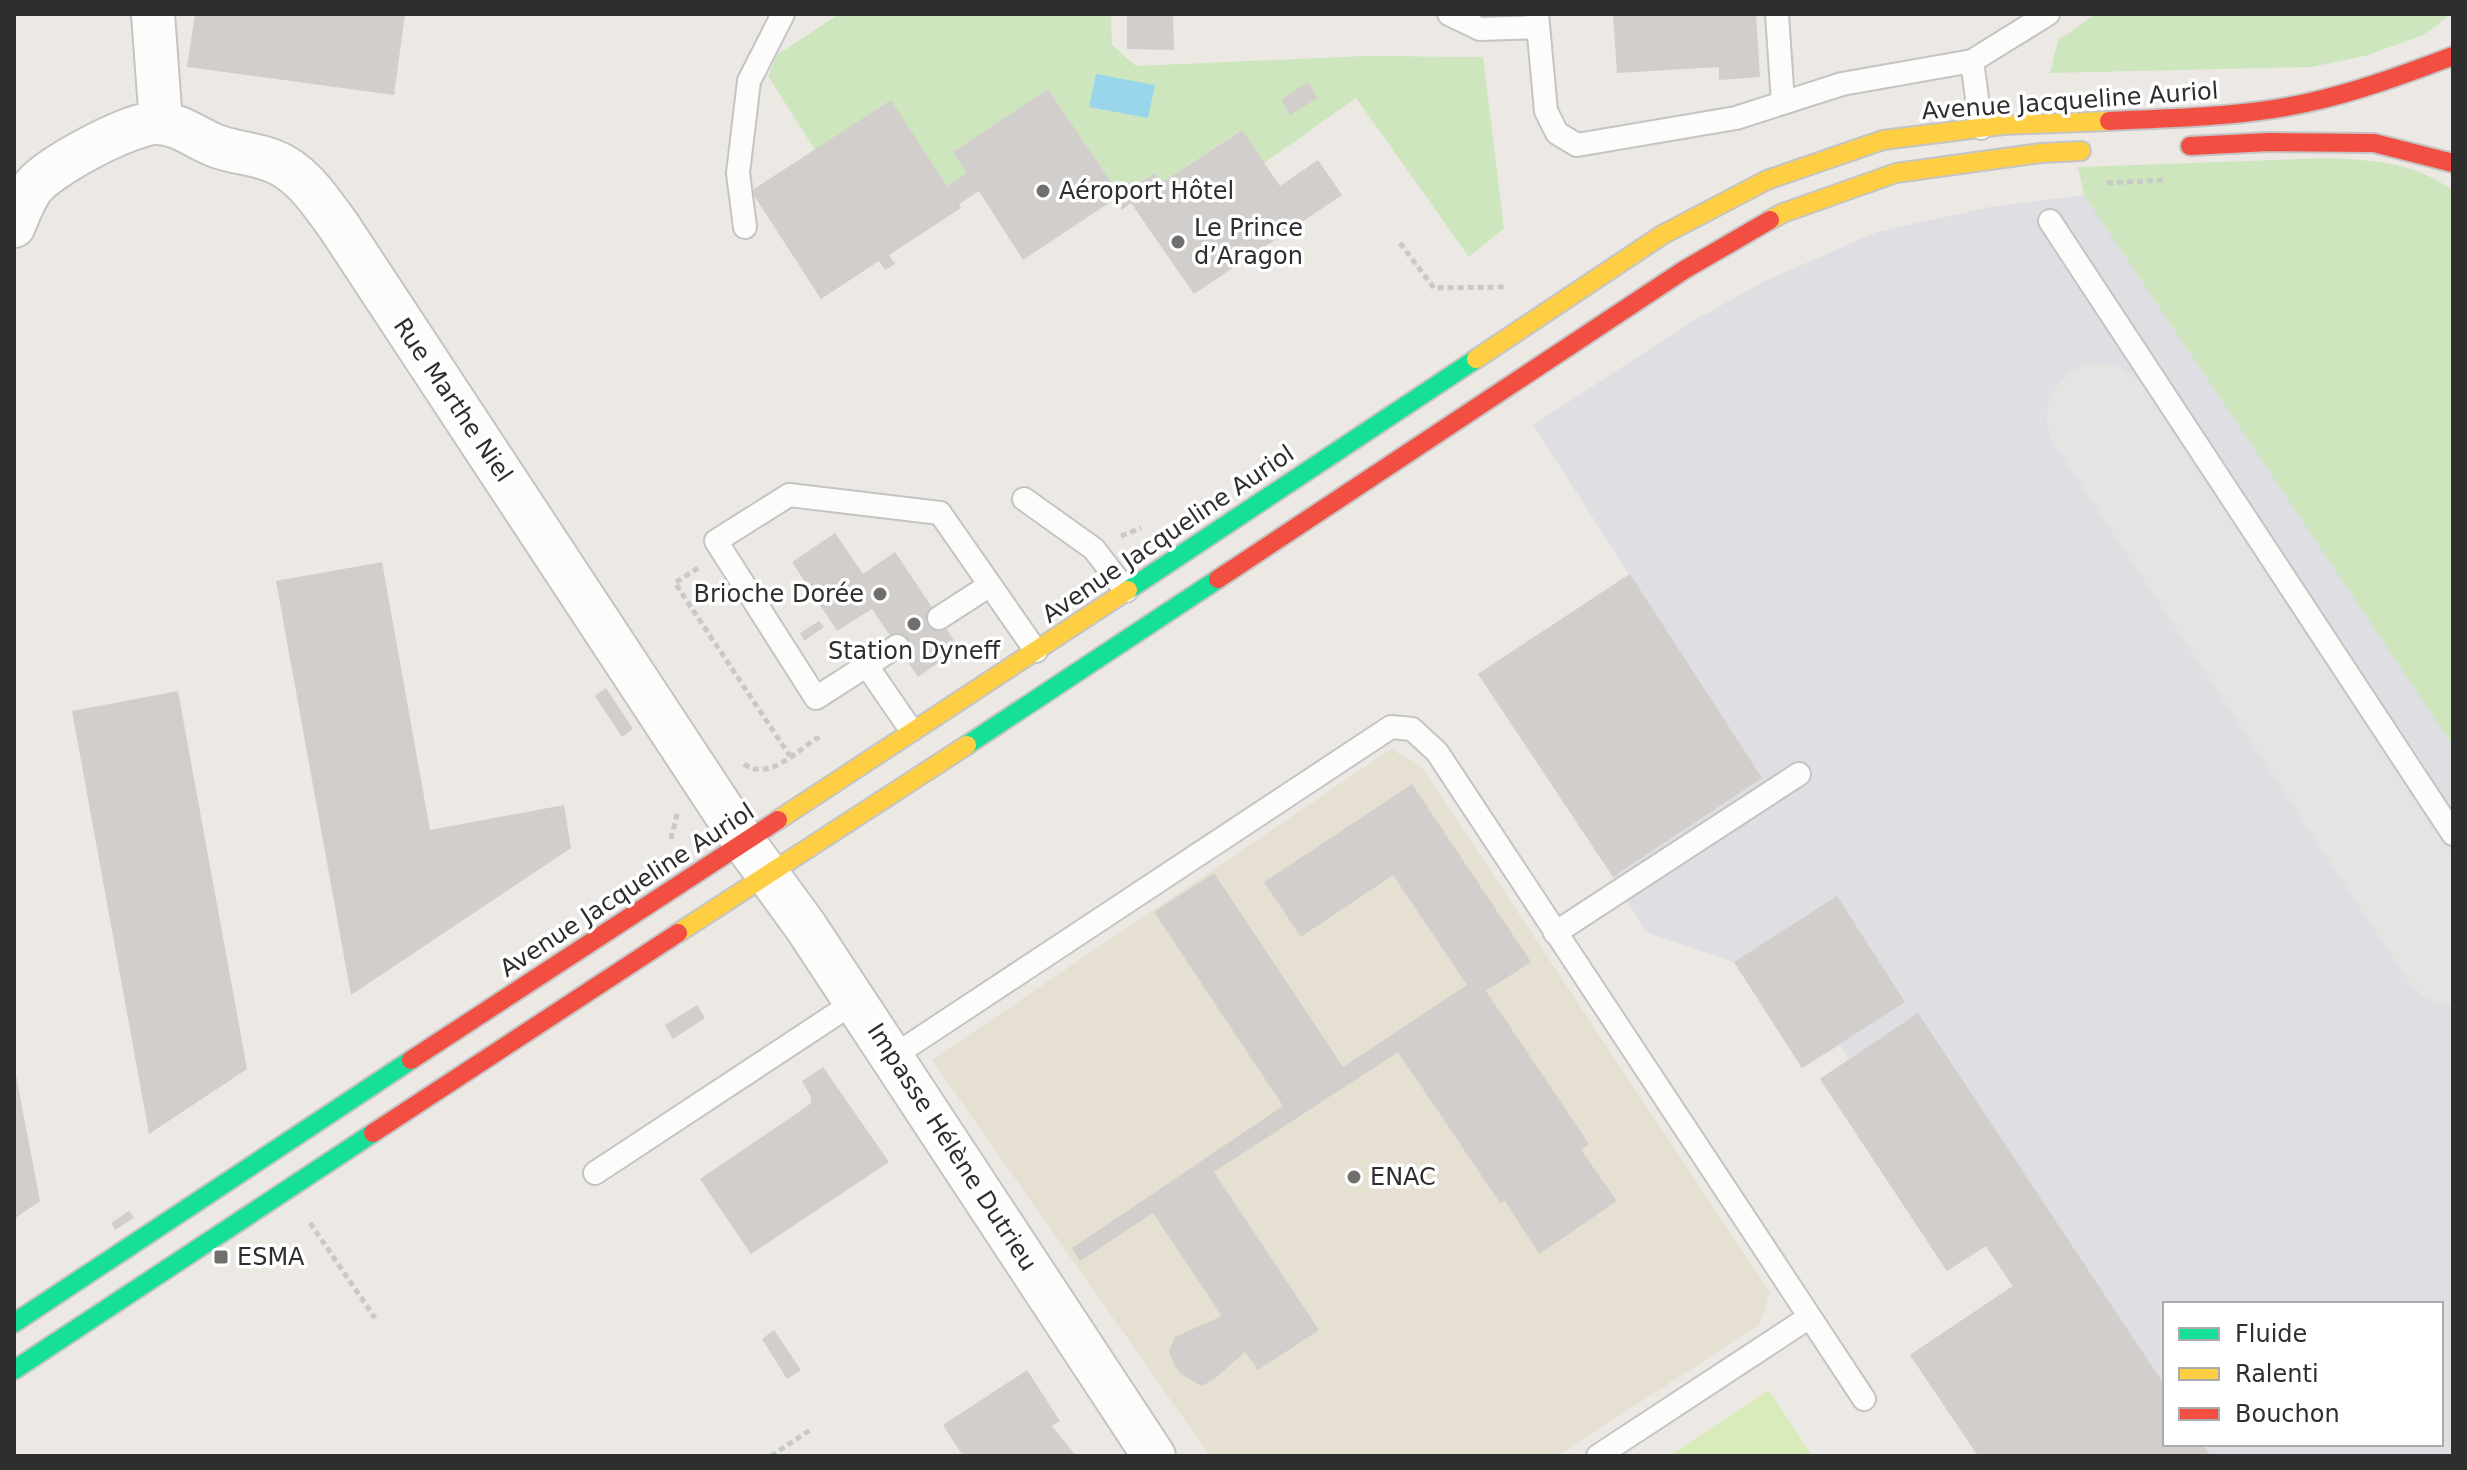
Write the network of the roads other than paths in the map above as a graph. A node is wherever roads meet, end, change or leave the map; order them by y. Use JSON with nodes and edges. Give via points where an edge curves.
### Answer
{"nodes":[{"id":1,"x":153,"y":14,"type":"edge"},
{"id":2,"x":783,"y":14,"type":"edge"},
{"id":3,"x":1449,"y":14,"type":"edge"},
{"id":4,"x":1777,"y":14,"type":"edge"},
{"id":5,"x":2048,"y":14,"type":"edge"},
{"id":6,"x":1537,"y":20,"type":"edge"},
{"id":7,"x":2453,"y":56,"type":"edge"},
{"id":8,"x":1972,"y":61,"type":"junction"},
{"id":9,"x":1783,"y":103,"type":"junction"},
{"id":10,"x":161,"y":123,"type":"junction"},
{"id":11,"x":1981,"y":128,"type":"junction"},
{"id":12,"x":2178,"y":146,"type":"dead end"},
{"id":13,"x":2102,"y":150,"type":"dead end"},
{"id":14,"x":2453,"y":163,"type":"edge"},
{"id":15,"x":2050,"y":221,"type":"dead end"},
{"id":16,"x":14,"y":226,"type":"edge"},
{"id":17,"x":745,"y":227,"type":"dead end"},
{"id":18,"x":1024,"y":499,"type":"dead end"},
{"id":19,"x":990,"y":585,"type":"junction"},
{"id":20,"x":1126,"y":591,"type":"junction"},
{"id":21,"x":939,"y":618,"type":"dead end"},
{"id":22,"x":897,"y":646,"type":"dead end"},
{"id":23,"x":1036,"y":651,"type":"junction"},
{"id":24,"x":867,"y":666,"type":"junction"},
{"id":25,"x":911,"y":730,"type":"junction"},
{"id":26,"x":1799,"y":774,"type":"dead end"},
{"id":27,"x":2453,"y":834,"type":"edge"},
{"id":28,"x":756,"y":858,"type":"junction"},
{"id":29,"x":1555,"y":933,"type":"junction"},
{"id":30,"x":856,"y":1001,"type":"junction"},
{"id":31,"x":892,"y":1057,"type":"junction"},
{"id":32,"x":595,"y":1173,"type":"dead end"},
{"id":33,"x":1808,"y":1318,"type":"junction"},
{"id":34,"x":14,"y":1323,"type":"edge"},
{"id":35,"x":14,"y":1370,"type":"edge"},
{"id":36,"x":1864,"y":1399,"type":"dead end"},
{"id":37,"x":1154,"y":1456,"type":"edge"},
{"id":38,"x":1598,"y":1456,"type":"edge"}],
"edges":[{"from":1,"to":10,"type":"street"},
{"from":2,"to":17,"type":"lane","via":[[749,81],[738,173]]},
{"from":3,"to":6,"type":"lane","via":[[1480,29]]},
{"from":4,"to":9,"type":"lane"},
{"from":5,"to":8,"type":"lane"},
{"from":6,"to":9,"type":"lane","via":[[1546,111],[1557,133],[1577,145],[1736,118]]},
{"from":7,"to":11,"type":"main road","name":"Avenue Jacqueline Auriol","via":[[2370,87],[2304,104],[2216,116]]},
{"from":8,"to":9,"type":"lane","via":[[1842,84]]},
{"from":8,"to":11,"type":"lane"},
{"from":10,"to":16,"type":"street","via":[[131,128],[54,169],[32,189]]},
{"from":10,"to":28,"type":"street","name":"Rue Marthe Niel","via":[[219,147],[274,161],[312,191]]},
{"from":11,"to":20,"type":"main road","name":"Avenue Jacqueline Auriol","via":[[1883,140],[1767,180],[1662,235]]},
{"from":12,"to":14,"type":"main road","via":[[2374,143]]},
{"from":13,"to":28,"type":"main road","name":"Avenue Jacqueline Auriol","via":[[1896,173],[1783,213],[1684,270],[938,765]]},
{"from":15,"to":27,"type":"lane"},
{"from":18,"to":20,"type":"lane","via":[[1094,549]]},
{"from":19,"to":21,"type":"lane"},
{"from":19,"to":23,"type":"lane"},
{"from":19,"to":24,"type":"lane","via":[[940,513],[789,495],[716,541],[816,698]]},
{"from":20,"to":23,"type":"main road","name":"Avenue Jacqueline Auriol"},
{"from":22,"to":24,"type":"lane"},
{"from":23,"to":25,"type":"main road","name":"Avenue Jacqueline Auriol"},
{"from":24,"to":25,"type":"lane"},
{"from":25,"to":28,"type":"main road","name":"Avenue Jacqueline Auriol"},
{"from":26,"to":29,"type":"lane"},
{"from":28,"to":30,"type":"street","name":"Impasse Hélène Dutrieu"},
{"from":28,"to":34,"type":"main road","name":"Avenue Jacqueline Auriol","via":[[162,1223]]},
{"from":28,"to":35,"type":"main road","name":"Avenue Jacqueline Auriol"},
{"from":29,"to":31,"type":"lane","via":[[1437,752],[1412,729],[1391,727]]},
{"from":29,"to":33,"type":"lane"},
{"from":30,"to":31,"type":"street","name":"Impasse Hélène Dutrieu"},
{"from":30,"to":32,"type":"lane"},
{"from":31,"to":37,"type":"street","name":"Impasse Hélène Dutrieu"},
{"from":33,"to":36,"type":"lane"},
{"from":33,"to":38,"type":"lane"}]}
